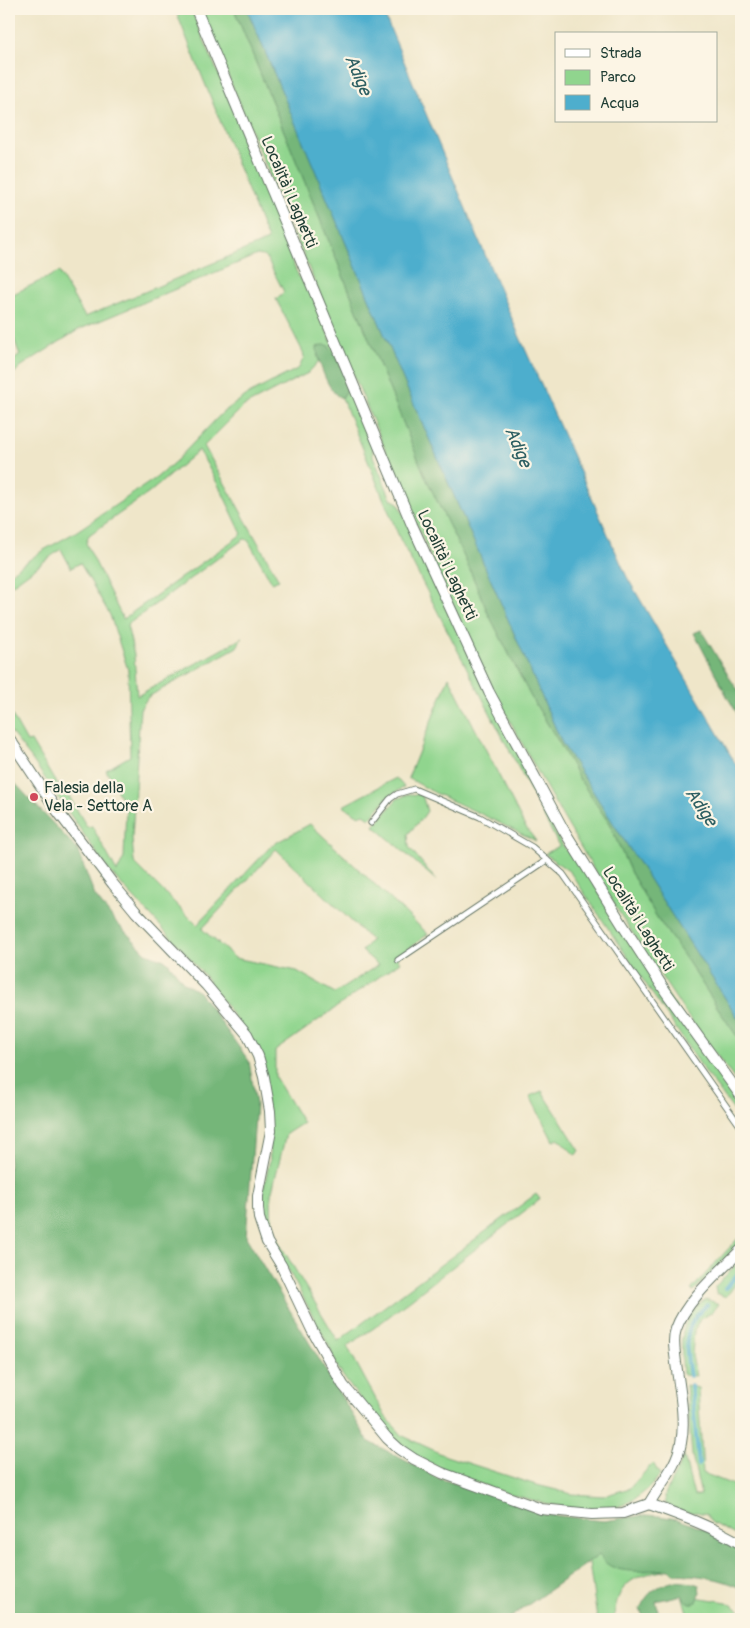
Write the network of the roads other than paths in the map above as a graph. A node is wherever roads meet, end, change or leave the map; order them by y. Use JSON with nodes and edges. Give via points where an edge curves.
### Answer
{"nodes":[{"id":1,"x":196,"y":9,"type":"edge"},
{"id":2,"x":9,"y":738,"type":"edge"},
{"id":3,"x":371,"y":823,"type":"dead end"},
{"id":4,"x":547,"y":860,"type":"junction"},
{"id":5,"x":398,"y":960,"type":"dead end"},
{"id":6,"x":741,"y":1096,"type":"edge"},
{"id":7,"x":741,"y":1127,"type":"edge"},
{"id":8,"x":741,"y":1250,"type":"edge"},
{"id":9,"x":649,"y":1504,"type":"junction"},
{"id":10,"x":741,"y":1544,"type":"edge"}],
"edges":[{"from":1,"to":6,"type":"street","name":"Località i Laghetti","via":[[412,525],[489,692],[563,829],[622,924],[666,992]]},
{"from":2,"to":9,"type":"street","via":[[56,809],[119,891],[247,1034],[258,1056],[270,1111],[271,1131],[258,1208],[267,1242],[343,1385],[387,1438],[414,1459],[442,1473],[541,1509],[592,1514],[623,1513]]},
{"from":3,"to":4,"type":"lane","via":[[390,799],[414,789],[480,817],[532,847]]},
{"from":4,"to":5,"type":"lane"},
{"from":4,"to":7,"type":"lane","via":[[563,874]]},
{"from":8,"to":9,"type":"street","via":[[688,1306],[675,1331],[682,1441],[678,1456]]},
{"from":9,"to":10,"type":"street"}]}
